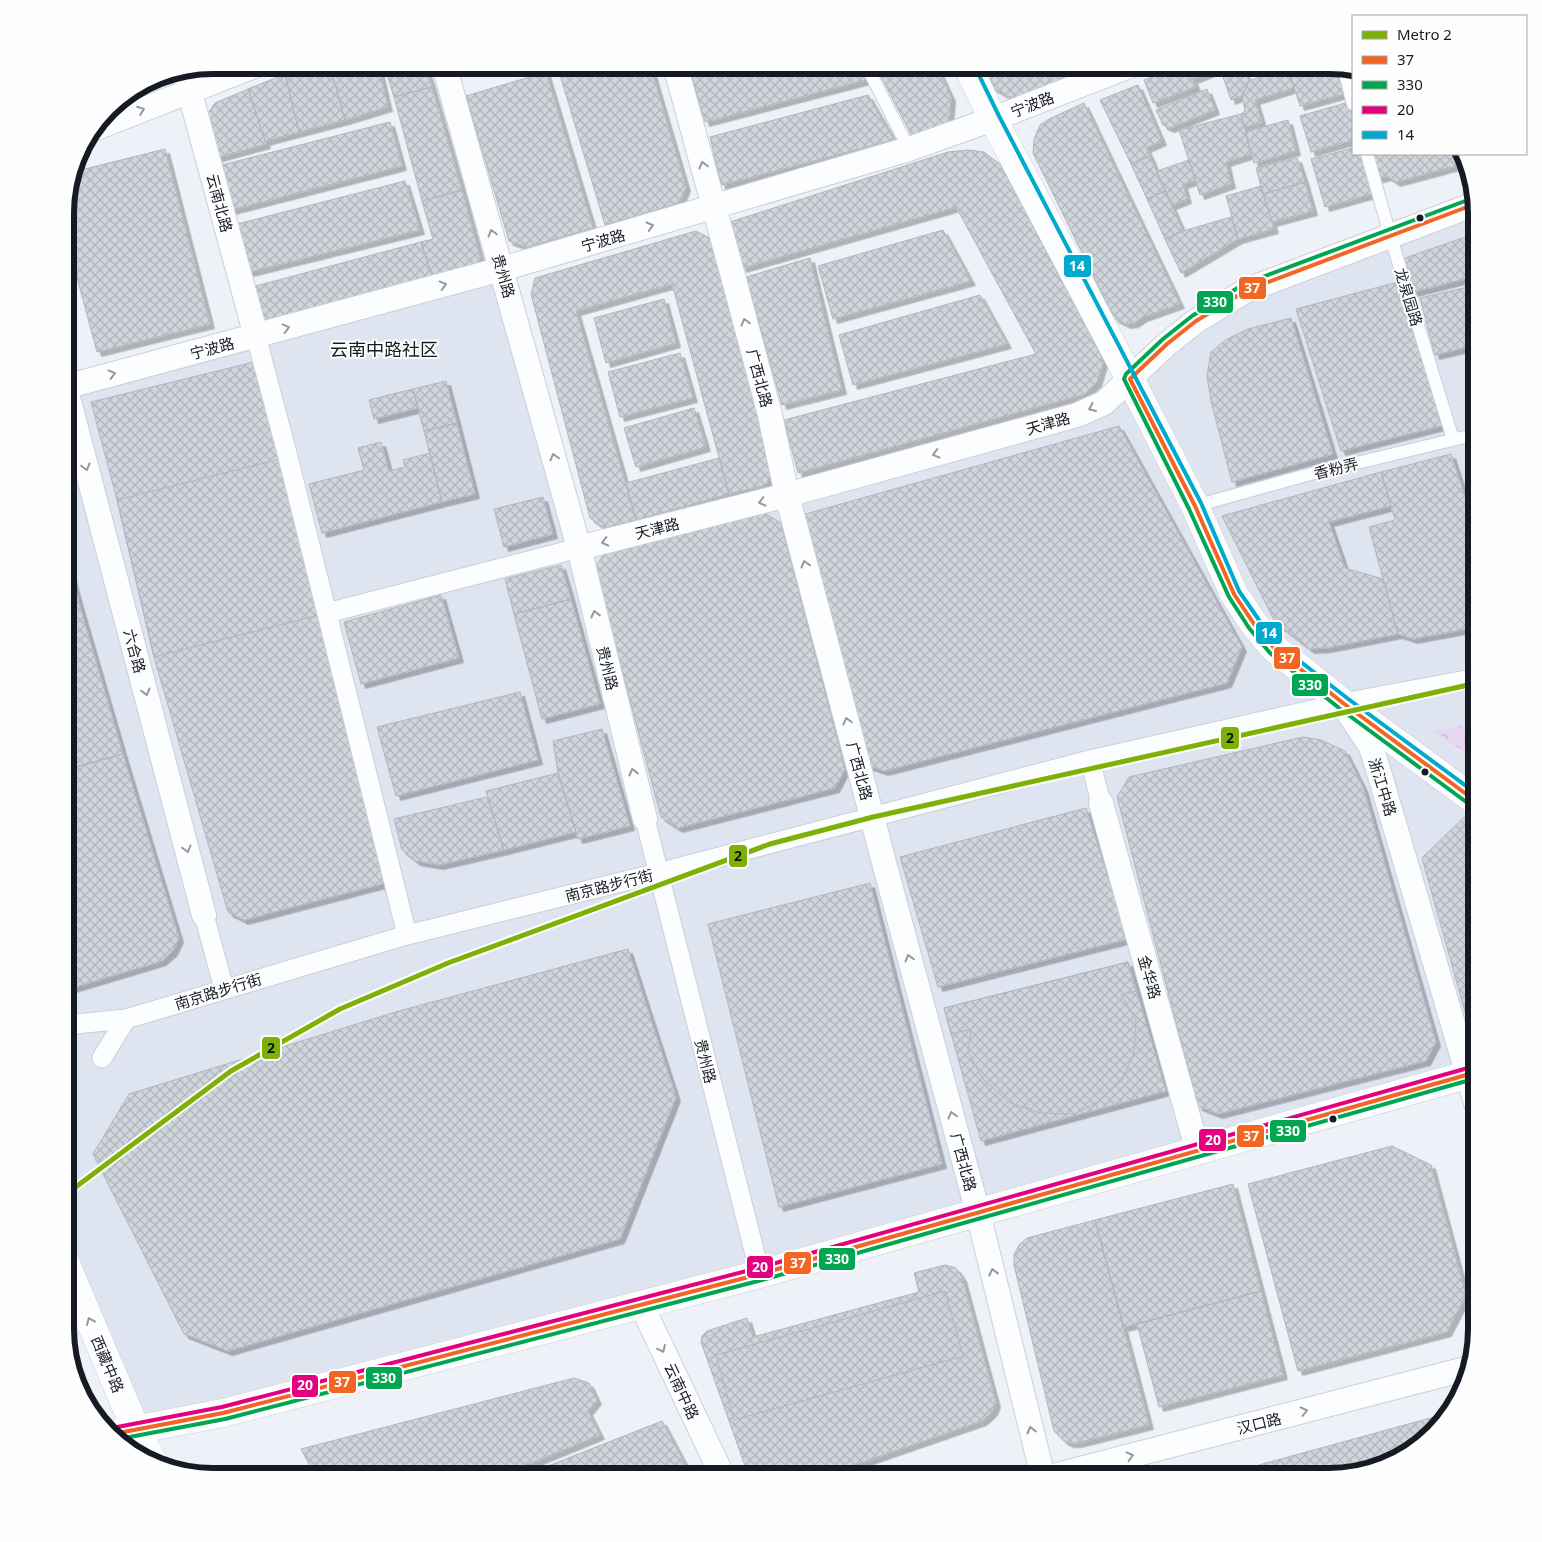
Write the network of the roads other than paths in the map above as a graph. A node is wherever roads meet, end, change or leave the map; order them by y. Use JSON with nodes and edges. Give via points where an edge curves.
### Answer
{"nodes":[{"id":1,"x":217,"y":74,"type":"edge"},
{"id":2,"x":447,"y":74,"type":"edge"},
{"id":3,"x":678,"y":74,"type":"edge"},
{"id":4,"x":871,"y":74,"type":"edge"},
{"id":5,"x":970,"y":74,"type":"edge"},
{"id":6,"x":1109,"y":74,"type":"edge"},
{"id":7,"x":1345,"y":75,"type":"edge"},
{"id":8,"x":186,"y":81,"type":"edge"},
{"id":9,"x":1352,"y":100,"type":"edge"},
{"id":10,"x":993,"y":119,"type":"junction"},
{"id":11,"x":107,"y":122,"type":"edge"},
{"id":12,"x":909,"y":149,"type":"junction"},
{"id":13,"x":1367,"y":155,"type":"edge"},
{"id":14,"x":715,"y":207,"type":"junction"},
{"id":15,"x":1468,"y":207,"type":"edge"},
{"id":16,"x":1390,"y":235,"type":"junction"},
{"id":17,"x":502,"y":269,"type":"junction"},
{"id":18,"x":256,"y":336,"type":"junction"},
{"id":19,"x":1130,"y":379,"type":"junction"},
{"id":20,"x":74,"y":396,"type":"edge"},
{"id":21,"x":74,"y":424,"type":"edge"},
{"id":22,"x":1468,"y":436,"type":"edge"},
{"id":23,"x":1453,"y":439,"type":"junction"},
{"id":24,"x":787,"y":495,"type":"junction"},
{"id":25,"x":1195,"y":506,"type":"junction"},
{"id":26,"x":579,"y":548,"type":"junction"},
{"id":27,"x":327,"y":613,"type":"junction"},
{"id":28,"x":1468,"y":680,"type":"edge"},
{"id":29,"x":1343,"y":703,"type":"junction"},
{"id":30,"x":1090,"y":760,"type":"junction"},
{"id":31,"x":1468,"y":795,"type":"edge"},
{"id":32,"x":1101,"y":803,"type":"joint"},
{"id":33,"x":873,"y":817,"type":"junction"},
{"id":34,"x":645,"y":819,"type":"joint"},
{"id":35,"x":658,"y":873,"type":"junction"},
{"id":36,"x":204,"y":915,"type":"joint"},
{"id":37,"x":407,"y":935,"type":"junction"},
{"id":38,"x":224,"y":989,"type":"junction"},
{"id":39,"x":126,"y":1019,"type":"junction"},
{"id":40,"x":74,"y":1024,"type":"edge"},
{"id":41,"x":102,"y":1058,"type":"dead end"},
{"id":42,"x":1468,"y":1061,"type":"edge"},
{"id":43,"x":1468,"y":1075,"type":"edge"},
{"id":44,"x":1198,"y":1152,"type":"junction"},
{"id":45,"x":978,"y":1213,"type":"junction"},
{"id":46,"x":760,"y":1274,"type":"junction"},
{"id":47,"x":74,"y":1288,"type":"edge"},
{"id":48,"x":641,"y":1304,"type":"junction"},
{"id":49,"x":1462,"y":1370,"type":"edge"},
{"id":50,"x":124,"y":1432,"type":"edge"},
{"id":51,"x":138,"y":1446,"type":"edge"},
{"id":52,"x":719,"y":1468,"type":"edge"},
{"id":53,"x":1041,"y":1468,"type":"edge"},
{"id":54,"x":1084,"y":1468,"type":"edge"}],
"edges":[{"from":1,"to":8,"type":"street"},
{"from":17,"to":2,"type":"street","name":"贵州路","one_way":true},
{"from":14,"to":3,"type":"street","name":"广西北路","one_way":true},
{"from":4,"to":12,"type":"lane"},
{"from":5,"to":10,"type":"main road","name":"浙江中路"},
{"from":6,"to":10,"type":"street","name":"宁波路"},
{"from":7,"to":9,"type":"lane"},
{"from":11,"to":8,"type":"street","one_way":true},
{"from":8,"to":18,"type":"street","name":"云南北路"},
{"from":10,"to":12,"type":"street","name":"宁波路"},
{"from":10,"to":19,"type":"main road","name":"浙江中路"},
{"from":12,"to":14,"type":"street","name":"宁波路"},
{"from":13,"to":16,"type":"lane","name":"龙泉园路"},
{"from":17,"to":14,"type":"street","name":"宁波路","one_way":true},
{"from":24,"to":14,"type":"street","name":"广西北路","one_way":true,"via":[[770,414]]},
{"from":15,"to":16,"type":"street","name":"天津路"},
{"from":16,"to":19,"type":"street","name":"天津路","via":[[1247,290],[1196,321]]},
{"from":16,"to":23,"type":"lane","name":"龙泉园路"},
{"from":18,"to":17,"type":"street","name":"宁波路","one_way":true},
{"from":26,"to":17,"type":"street","name":"贵州路","one_way":true},
{"from":20,"to":18,"type":"street","name":"宁波路","one_way":true},
{"from":18,"to":27,"type":"street"},
{"from":19,"to":24,"type":"street","name":"天津路","one_way":true,"via":[[1104,403],[1077,415]]},
{"from":19,"to":25,"type":"main road","name":"浙江中路"},
{"from":21,"to":36,"type":"street","name":"六合路","one_way":true},
{"from":22,"to":23,"type":"lane","name":"香粉弄"},
{"from":23,"to":25,"type":"lane","name":"香粉弄"},
{"from":24,"to":26,"type":"street","name":"天津路","one_way":true},
{"from":33,"to":24,"type":"street","name":"广西北路","one_way":true},
{"from":25,"to":29,"type":"main road","name":"浙江中路","via":[[1234,594],[1254,624],[1274,648]]},
{"from":26,"to":27,"type":"street"},
{"from":34,"to":26,"type":"street","name":"贵州路","one_way":true},
{"from":27,"to":37,"type":"street"},
{"from":28,"to":29,"type":"street","name":"南京路步行街"},
{"from":29,"to":30,"type":"street","name":"南京路步行街"},
{"from":29,"to":31,"type":"main road"},
{"from":29,"to":42,"type":"street","name":"浙江中路","via":[[1371,746]]},
{"from":30,"to":32,"type":"street"},
{"from":30,"to":33,"type":"street","name":"南京路步行街"},
{"from":32,"to":44,"type":"street","name":"金华路"},
{"from":33,"to":35,"type":"street","name":"南京路步行街"},
{"from":45,"to":33,"type":"street","name":"广西北路","one_way":true},
{"from":34,"to":35,"type":"street","name":"贵州路"},
{"from":35,"to":37,"type":"street","name":"南京路步行街"},
{"from":35,"to":46,"type":"street","name":"贵州路"},
{"from":36,"to":38,"type":"street"},
{"from":37,"to":38,"type":"street","name":"南京路步行街"},
{"from":38,"to":39,"type":"street","name":"南京路步行街"},
{"from":39,"to":40,"type":"street","name":"南京路步行街"},
{"from":39,"to":41,"type":"street"},
{"from":43,"to":44,"type":"main road"},
{"from":44,"to":45,"type":"main road"},
{"from":45,"to":46,"type":"main road"},
{"from":53,"to":45,"type":"street","name":"广西北路","one_way":true},
{"from":46,"to":48,"type":"main road"},
{"from":50,"to":47,"type":"main road","name":"西藏中路","one_way":true},
{"from":48,"to":50,"type":"main road","via":[[223,1413]]},
{"from":48,"to":52,"type":"street","name":"云南中路","one_way":true},
{"from":54,"to":49,"type":"street","name":"汉口路","one_way":true},
{"from":50,"to":51,"type":"main road","name":"西藏中路"}]}
